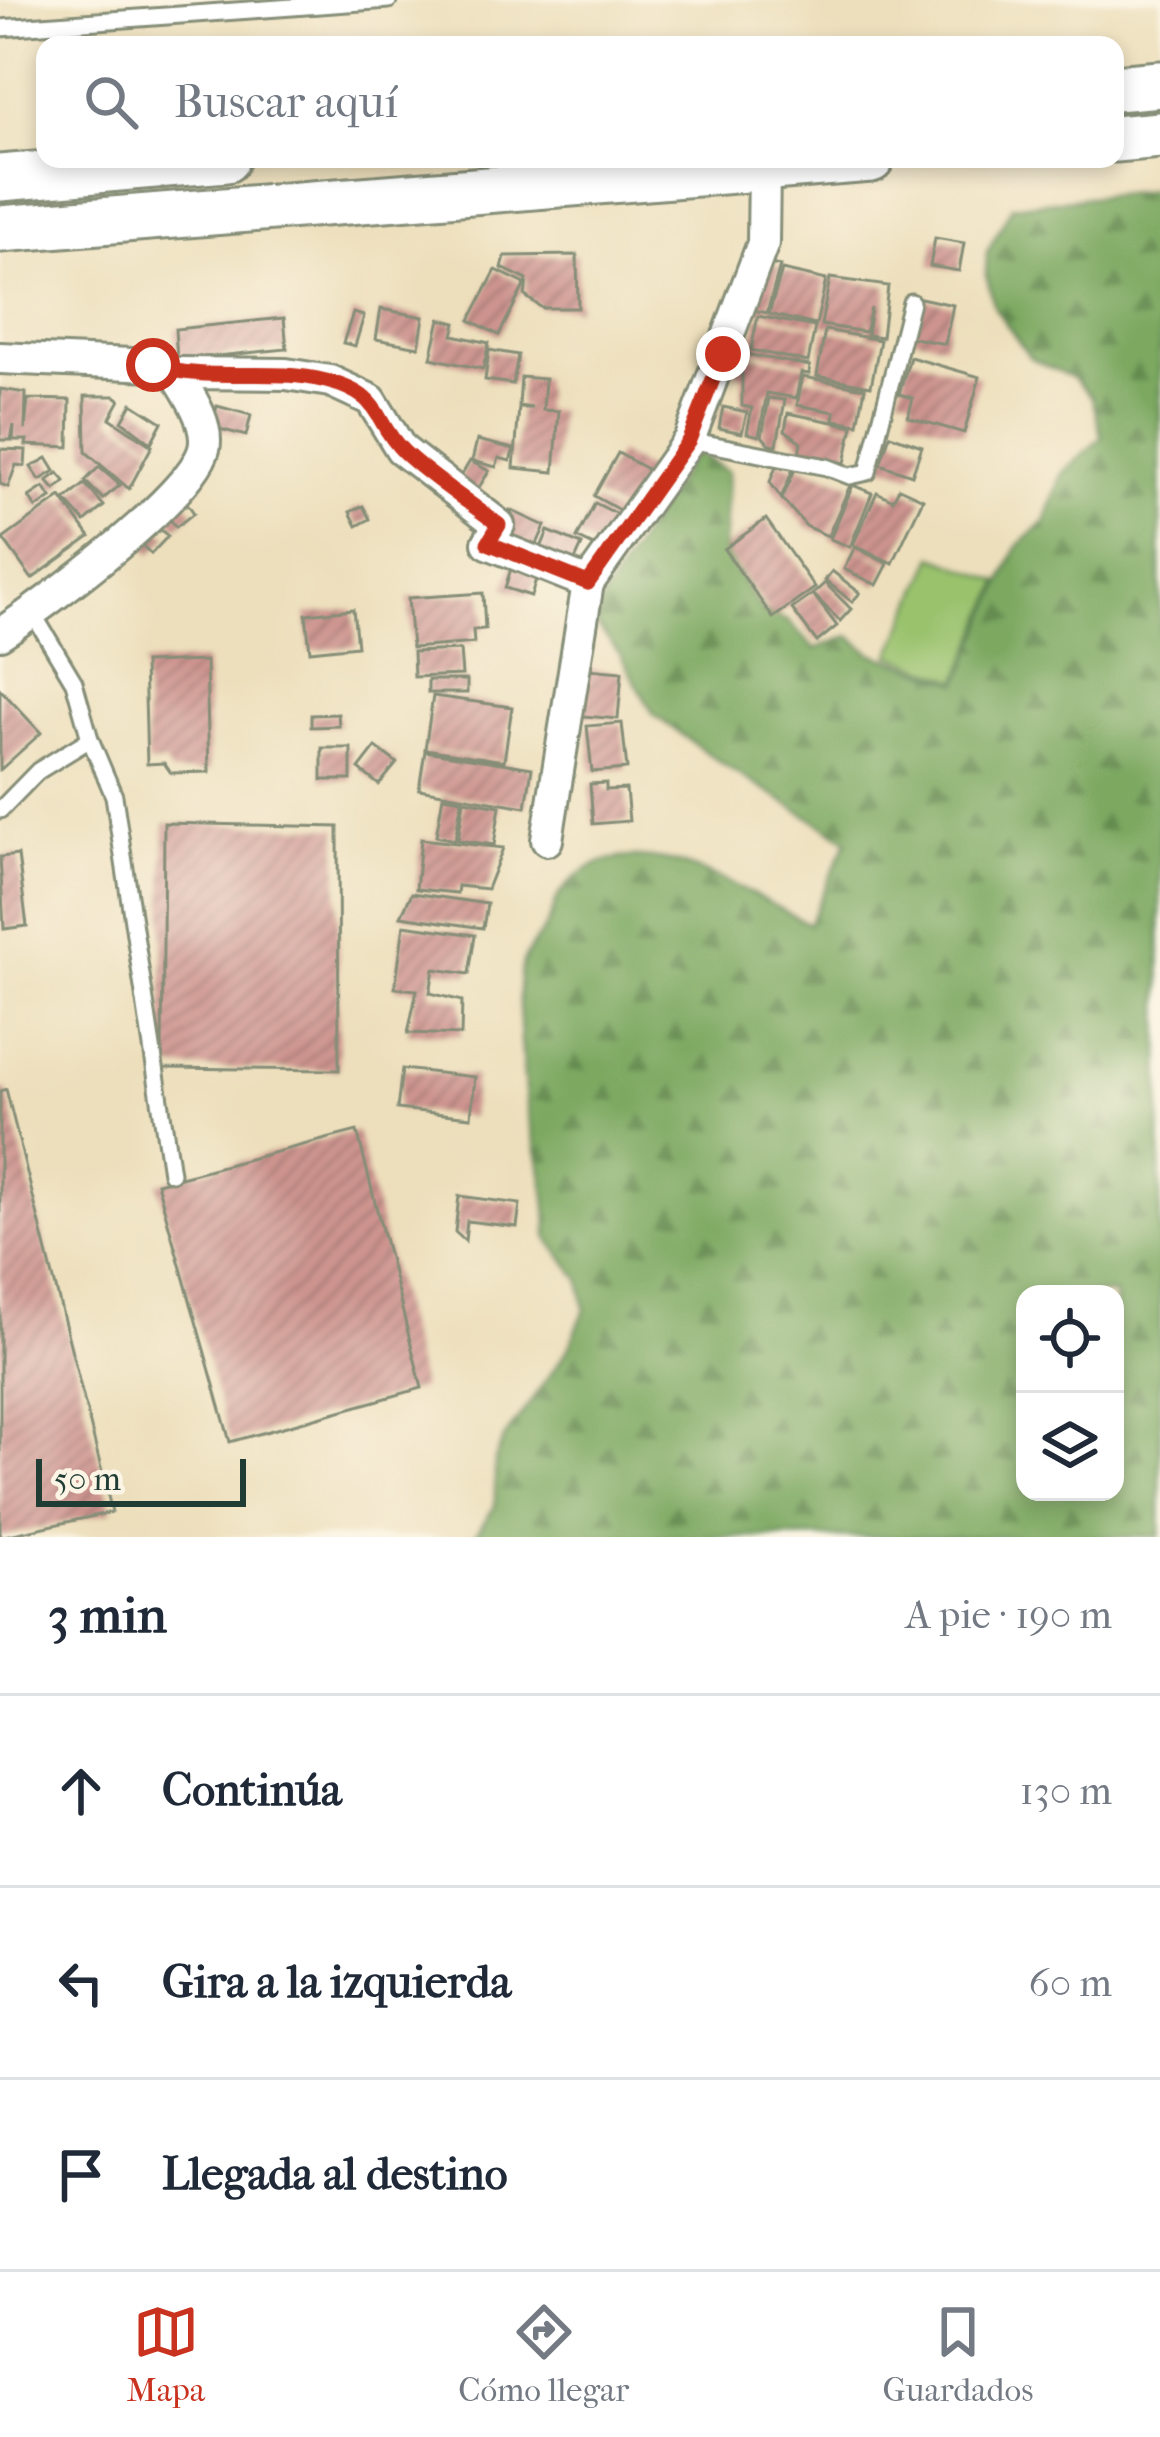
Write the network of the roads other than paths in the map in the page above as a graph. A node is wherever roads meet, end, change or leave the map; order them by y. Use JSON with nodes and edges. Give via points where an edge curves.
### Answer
{"nodes":[{"id":1,"x":389,"y":0,"type":"edge"},
{"id":2,"x":0,"y":28,"type":"edge"},
{"id":3,"x":1160,"y":84,"type":"edge"},
{"id":4,"x":1124,"y":87,"type":"edge"},
{"id":5,"x":1160,"y":135,"type":"edge"},
{"id":6,"x":1124,"y":138,"type":"edge"},
{"id":7,"x":119,"y":168,"type":"edge"},
{"id":8,"x":764,"y":168,"type":"joint"},
{"id":9,"x":0,"y":178,"type":"edge"},
{"id":10,"x":0,"y":229,"type":"edge"},
{"id":11,"x":911,"y":302,"type":"dead end"},
{"id":12,"x":0,"y":358,"type":"edge"},
{"id":13,"x":176,"y":373,"type":"junction"},
{"id":14,"x":689,"y":440,"type":"junction"},
{"id":15,"x":588,"y":583,"type":"junction"},
{"id":16,"x":32,"y":612,"type":"junction"},
{"id":17,"x":0,"y":634,"type":"edge"},
{"id":18,"x":89,"y":739,"type":"junction"},
{"id":19,"x":0,"y":810,"type":"edge"},
{"id":20,"x":547,"y":840,"type":"dead end"},
{"id":21,"x":170,"y":1173,"type":"dead end"}],
"edges":[{"from":1,"to":2,"type":"lane"},
{"from":3,"to":4,"type":"main road"},
{"from":5,"to":6,"type":"main road"},
{"from":7,"to":9,"type":"main road"},
{"from":8,"to":10,"type":"main road"},
{"from":8,"to":14,"type":"street","via":[[763,243]]},
{"from":11,"to":14,"type":"lane","via":[[868,472],[850,476]]},
{"from":12,"to":13,"type":"street","via":[[153,365]]},
{"from":13,"to":15,"type":"street","via":[[286,374],[330,381],[371,400],[401,449],[499,525],[488,543]]},
{"from":13,"to":16,"type":"street","via":[[206,444],[196,469]]},
{"from":14,"to":15,"type":"street"},
{"from":15,"to":20,"type":"street"},
{"from":16,"to":17,"type":"street"},
{"from":16,"to":18,"type":"lane","via":[[74,682]]},
{"from":18,"to":19,"type":"lane","via":[[38,771]]},
{"from":18,"to":21,"type":"lane","via":[[114,796]]}]}
